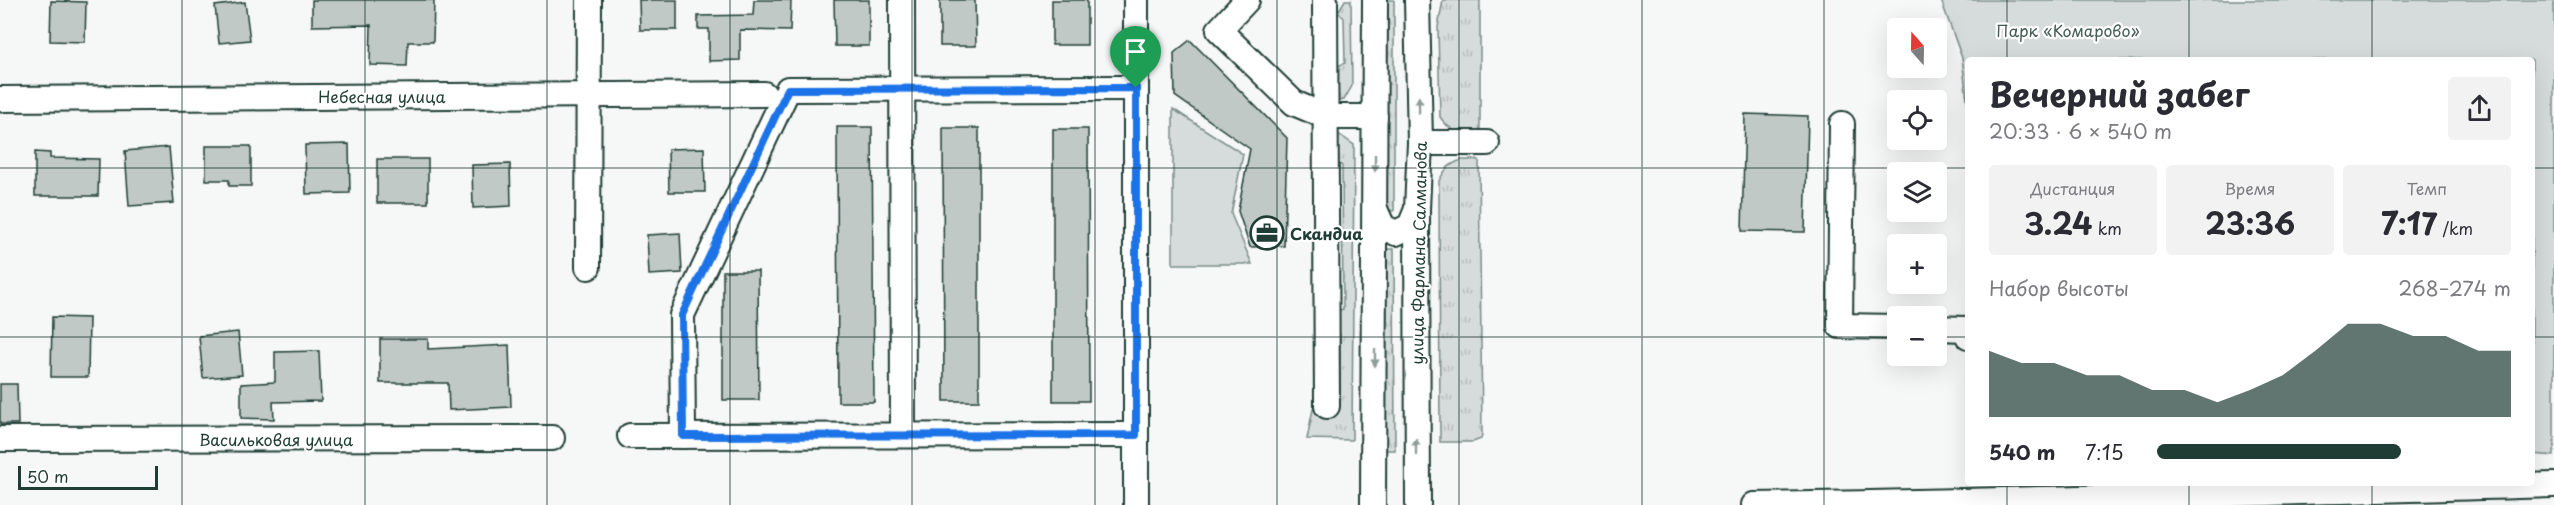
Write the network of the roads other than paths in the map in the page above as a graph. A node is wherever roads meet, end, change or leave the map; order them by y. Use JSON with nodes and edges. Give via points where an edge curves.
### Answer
{"nodes":[{"id":1,"x":590,"y":0,"type":"edge"},
{"id":2,"x":902,"y":0,"type":"edge"},
{"id":3,"x":1136,"y":0,"type":"edge"},
{"id":4,"x":1247,"y":0,"type":"edge"},
{"id":5,"x":1325,"y":0,"type":"edge"},
{"id":6,"x":1375,"y":0,"type":"edge"},
{"id":7,"x":1417,"y":0,"type":"edge"},
{"id":8,"x":1136,"y":88,"type":"junction"},
{"id":9,"x":903,"y":89,"type":"junction"},
{"id":10,"x":764,"y":94,"type":"dead end"},
{"id":11,"x":590,"y":95,"type":"junction"},
{"id":12,"x":0,"y":99,"type":"edge"},
{"id":13,"x":1327,"y":117,"type":"junction"},
{"id":14,"x":1376,"y":117,"type":"junction"},
{"id":15,"x":1842,"y":124,"type":"dead end"},
{"id":16,"x":1420,"y":143,"type":"junction"},
{"id":17,"x":1487,"y":143,"type":"dead end"},
{"id":18,"x":1375,"y":209,"type":"junction"},
{"id":19,"x":1417,"y":209,"type":"junction"},
{"id":20,"x":588,"y":267,"type":"dead end"},
{"id":21,"x":1887,"y":327,"type":"edge"},
{"id":22,"x":1947,"y":328,"type":"edge"},
{"id":23,"x":1965,"y":329,"type":"edge"},
{"id":24,"x":1327,"y":406,"type":"dead end"},
{"id":25,"x":903,"y":435,"type":"junction"},
{"id":26,"x":1136,"y":435,"type":"junction"},
{"id":27,"x":630,"y":436,"type":"dead end"},
{"id":28,"x":683,"y":436,"type":"junction"},
{"id":29,"x":552,"y":438,"type":"dead end"},
{"id":30,"x":0,"y":439,"type":"edge"},
{"id":31,"x":2535,"y":485,"type":"edge"},
{"id":32,"x":2554,"y":485,"type":"edge"},
{"id":33,"x":2511,"y":486,"type":"edge"},
{"id":34,"x":2027,"y":496,"type":"edge"},
{"id":35,"x":1136,"y":505,"type":"edge"},
{"id":36,"x":1373,"y":505,"type":"edge"},
{"id":37,"x":1418,"y":505,"type":"edge"},
{"id":38,"x":1754,"y":505,"type":"edge"}],
"edges":[{"from":1,"to":11,"type":"street"},
{"from":2,"to":9,"type":"street"},
{"from":3,"to":8,"type":"street"},
{"from":4,"to":13,"type":"street","via":[[1219,30],[1294,103]]},
{"from":5,"to":13,"type":"street"},
{"from":6,"to":14,"type":"street"},
{"from":16,"to":7,"type":"street","name":"улица Фармана Салманова","one_way":true},
{"from":8,"to":9,"type":"street"},
{"from":8,"to":26,"type":"street"},
{"from":9,"to":25,"type":"street"},
{"from":9,"to":28,"type":"street","via":[[788,89],[682,315]]},
{"from":10,"to":11,"type":"street","name":"Небесная улица"},
{"from":11,"to":12,"type":"street","name":"Небесная улица"},
{"from":11,"to":20,"type":"street"},
{"from":13,"to":14,"type":"street"},
{"from":13,"to":24,"type":"street"},
{"from":14,"to":18,"type":"street","one_way":true},
{"from":15,"to":21,"type":"street","via":[[1840,326]]},
{"from":16,"to":17,"type":"street"},
{"from":16,"to":19,"type":"street","name":"улица Фармана Салманова"},
{"from":18,"to":19,"type":"street","via":[[1383,227],[1396,233],[1410,226]]},
{"from":18,"to":36,"type":"street","one_way":true},
{"from":37,"to":19,"type":"street","name":"улица Фармана Салманова","one_way":true},
{"from":22,"to":23,"type":"street"},
{"from":25,"to":26,"type":"street"},
{"from":25,"to":28,"type":"street"},
{"from":26,"to":35,"type":"street"},
{"from":27,"to":28,"type":"street"},
{"from":29,"to":30,"type":"street","name":"Васильковая улица"},
{"from":31,"to":32,"type":"street"},
{"from":33,"to":34,"type":"street"},
{"from":34,"to":38,"type":"street"}]}
